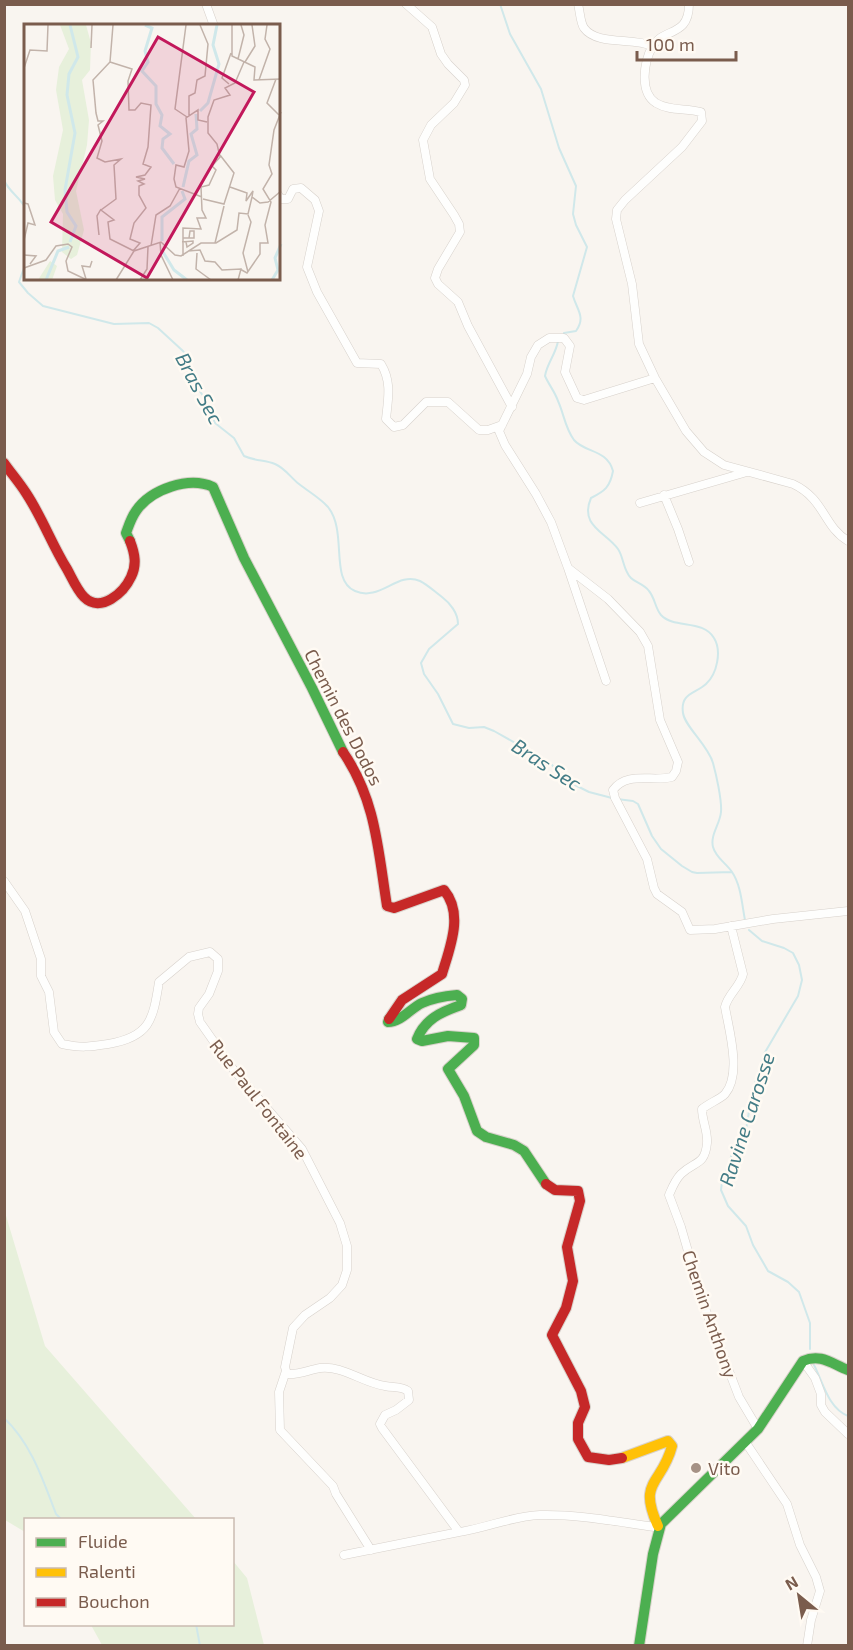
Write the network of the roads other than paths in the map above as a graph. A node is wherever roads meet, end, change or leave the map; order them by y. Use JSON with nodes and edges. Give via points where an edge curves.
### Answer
{"nodes":[{"id":1,"x":206,"y":4,"type":"edge"},
{"id":2,"x":406,"y":4,"type":"edge"},
{"id":3,"x":578,"y":4,"type":"edge"},
{"id":4,"x":689,"y":4,"type":"edge"},
{"id":5,"x":213,"y":24,"type":"edge"},
{"id":6,"x":652,"y":46,"type":"junction"},
{"id":7,"x":280,"y":199,"type":"edge"},
{"id":8,"x":655,"y":378,"type":"junction"},
{"id":9,"x":512,"y":407,"type":"junction"},
{"id":10,"x":502,"y":425,"type":"junction"},
{"id":11,"x":4,"y":463,"type":"edge"},
{"id":12,"x":752,"y":472,"type":"junction"},
{"id":13,"x":664,"y":495,"type":"junction"},
{"id":14,"x":640,"y":503,"type":"dead end"},
{"id":15,"x":849,"y":541,"type":"edge"},
{"id":16,"x":689,"y":562,"type":"dead end"},
{"id":17,"x":568,"y":568,"type":"junction"},
{"id":18,"x":606,"y":681,"type":"dead end"},
{"id":19,"x":4,"y":881,"type":"edge"},
{"id":20,"x":849,"y":911,"type":"edge"},
{"id":21,"x":731,"y":927,"type":"junction"},
{"id":22,"x":802,"y":1361,"type":"junction"},
{"id":23,"x":849,"y":1370,"type":"edge"},
{"id":24,"x":286,"y":1371,"type":"junction"},
{"id":25,"x":758,"y":1429,"type":"junction"},
{"id":26,"x":849,"y":1434,"type":"edge"},
{"id":27,"x":746,"y":1443,"type":"junction"},
{"id":28,"x":659,"y":1525,"type":"junction"},
{"id":29,"x":459,"y":1532,"type":"junction"},
{"id":30,"x":371,"y":1550,"type":"junction"},
{"id":31,"x":344,"y":1555,"type":"dead end"},
{"id":32,"x":639,"y":1646,"type":"edge"},
{"id":33,"x":807,"y":1646,"type":"edge"}],
"edges":[{"from":1,"to":5,"type":"street"},
{"from":2,"to":9,"type":"street","via":[[432,27],[441,54],[465,84],[423,140],[430,179],[454,215],[460,232],[435,278],[458,302]]},
{"from":3,"to":6,"type":"street","via":[[584,27],[592,34]]},
{"from":4,"to":6,"type":"street","via":[[684,25]]},
{"from":6,"to":8,"type":"street","via":[[644,85],[648,95],[656,103],[694,110],[702,116],[693,136],[617,210],[639,344]]},
{"from":7,"to":10,"type":"street","via":[[288,199],[293,189],[301,188],[315,200],[319,211],[307,267],[357,363],[381,364],[387,373],[386,418],[390,425],[403,424],[426,402],[448,402],[479,430]]},
{"from":8,"to":9,"type":"street","via":[[584,400],[577,398],[565,372],[570,346],[564,338],[549,338],[538,345],[531,357]]},
{"from":8,"to":12,"type":"street","via":[[686,431],[704,452],[724,465]]},
{"from":9,"to":10,"type":"street"},
{"from":10,"to":17,"type":"street","via":[[499,431],[504,445],[546,513]]},
{"from":11,"to":28,"type":"street","name":"Chemin des Dodos","via":[[27,494],[84,597],[100,603],[113,599],[124,588],[135,566],[126,533],[137,508],[170,488],[195,482],[213,487],[244,558],[339,747],[357,773],[372,813],[387,906],[394,908],[444,890],[449,895],[454,916],[442,974],[409,996],[390,1013],[388,1022],[395,1022],[414,1006],[438,996],[457,995],[462,999],[461,1005],[439,1012],[427,1021],[417,1039],[454,1035],[474,1038],[474,1045],[448,1069],[480,1133],[524,1151],[548,1187],[578,1191],[580,1201],[567,1247],[573,1281],[566,1308],[552,1335],[581,1391],[585,1407],[578,1423],[579,1438],[588,1457],[611,1462],[668,1441],[672,1446],[648,1497],[652,1516]]},
{"from":12,"to":13,"type":"street"},
{"from":12,"to":15,"type":"street","via":[[803,489],[813,497],[837,534]]},
{"from":13,"to":14,"type":"street"},
{"from":13,"to":16,"type":"street"},
{"from":17,"to":18,"type":"street"},
{"from":17,"to":21,"type":"street","via":[[608,599],[648,646],[660,720],[678,762],[676,771],[664,779],[628,779],[613,790],[647,859],[654,888],[682,912],[690,930]]},
{"from":19,"to":24,"type":"street","name":"Rue Paul Fontaine","via":[[25,911],[49,992],[54,1032],[62,1044],[81,1048],[128,1040],[144,1029],[155,1009],[159,982],[189,957],[210,952],[218,959],[218,971],[199,1008],[200,1022],[233,1069],[302,1149],[340,1223],[347,1246],[342,1285],[293,1328]]},
{"from":20,"to":21,"type":"street"},
{"from":21,"to":25,"type":"street","name":"Chemin Anthony","via":[[742,975],[725,1007],[734,1052],[730,1086],[723,1096],[702,1109],[707,1147],[702,1160],[680,1174],[669,1196],[703,1303],[739,1397]]},
{"from":22,"to":23,"type":"street","via":[[820,1356]]},
{"from":22,"to":25,"type":"street"},
{"from":22,"to":26,"type":"street","via":[[815,1378],[825,1412]]},
{"from":24,"to":29,"type":"street","via":[[298,1374],[322,1368],[339,1370],[374,1384],[408,1391],[410,1400],[385,1415],[380,1424]]},
{"from":24,"to":30,"type":"street","via":[[279,1392],[280,1430],[333,1486]]},
{"from":25,"to":27,"type":"street"},
{"from":27,"to":28,"type":"street"},
{"from":27,"to":33,"type":"street","via":[[787,1504],[800,1545],[816,1577],[820,1592]]},
{"from":28,"to":29,"type":"street","via":[[540,1515]]},
{"from":28,"to":32,"type":"street"},
{"from":29,"to":30,"type":"street"},
{"from":30,"to":31,"type":"street"}]}
